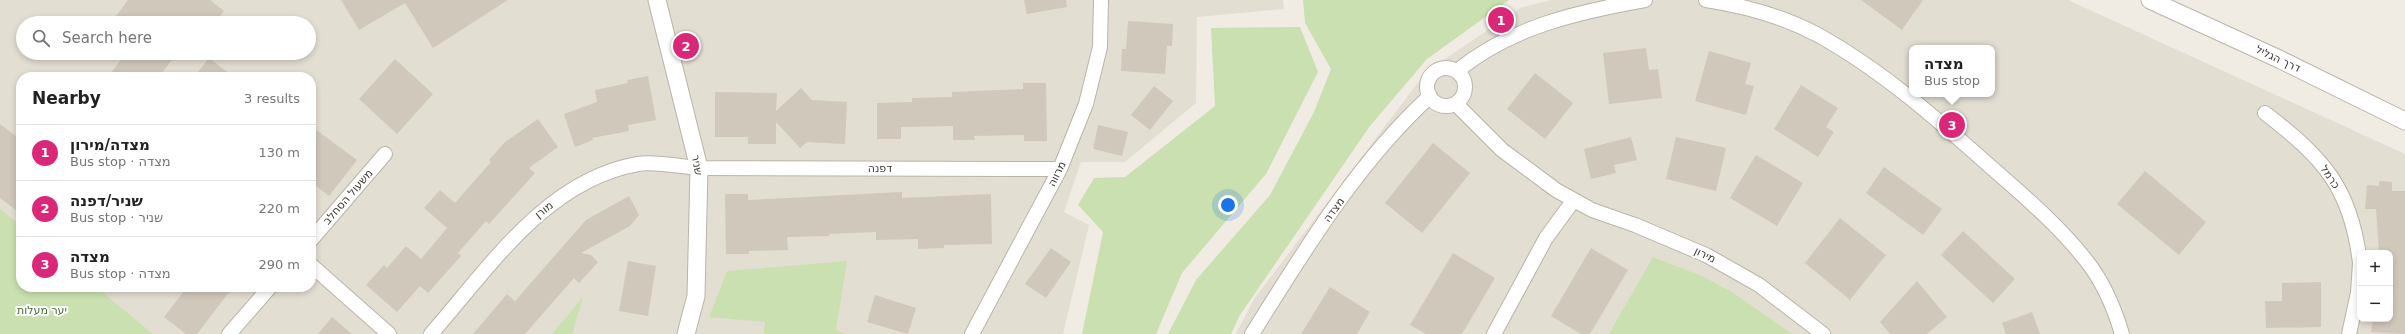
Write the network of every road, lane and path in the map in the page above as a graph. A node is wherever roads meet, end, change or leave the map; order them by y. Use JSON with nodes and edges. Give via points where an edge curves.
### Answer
{"nodes":[{"id":1,"x":657,"y":0,"type":"edge"},
{"id":2,"x":1101,"y":0,"type":"edge"},
{"id":3,"x":1645,"y":0,"type":"edge"},
{"id":4,"x":1706,"y":0,"type":"edge"},
{"id":5,"x":2150,"y":0,"type":"edge"},
{"id":6,"x":1456,"y":71,"type":"junction"},
{"id":7,"x":1430,"y":96,"type":"junction"},
{"id":8,"x":1456,"y":104,"type":"junction"},
{"id":9,"x":2265,"y":112,"type":"dead end"},
{"id":10,"x":2405,"y":122,"type":"edge"},
{"id":11,"x":385,"y":154,"type":"dead end"},
{"id":12,"x":699,"y":168,"type":"junction"},
{"id":13,"x":1060,"y":169,"type":"junction"},
{"id":14,"x":1573,"y":201,"type":"junction"},
{"id":15,"x":316,"y":234,"type":"edge"},
{"id":16,"x":2358,"y":250,"type":"edge"},
{"id":17,"x":316,"y":268,"type":"edge"},
{"id":18,"x":2358,"y":286,"type":"edge"},
{"id":19,"x":266,"y":292,"type":"edge"},
{"id":20,"x":229,"y":334,"type":"edge"},
{"id":21,"x":389,"y":334,"type":"edge"},
{"id":22,"x":431,"y":334,"type":"edge"},
{"id":23,"x":686,"y":334,"type":"edge"},
{"id":24,"x":972,"y":334,"type":"edge"},
{"id":25,"x":1252,"y":334,"type":"edge"},
{"id":26,"x":1494,"y":334,"type":"edge"},
{"id":27,"x":1823,"y":334,"type":"edge"},
{"id":28,"x":2122,"y":334,"type":"edge"},
{"id":29,"x":2349,"y":334,"type":"edge"}],
"edges":[{"from":1,"to":12,"type":"street","name":"שניר"},
{"from":2,"to":13,"type":"street","name":"מרווה","via":[[1100,47],[1086,104]]},
{"from":3,"to":6,"type":"street","via":[[1540,25],[1488,49]]},
{"from":4,"to":28,"type":"street","via":[[1738,5],[1780,18],[1819,36],[1894,85],[1971,149],[2064,233],[2104,287]]},
{"from":5,"to":10,"type":"street","name":"דרך הגליל","via":[[2279,59]]},
{"from":6,"to":7,"type":"street","via":[[1446,68],[1436,72],[1427,86]]},
{"from":6,"to":8,"type":"street","via":[[1464,80],[1465,91]]},
{"from":7,"to":8,"type":"street","via":[[1444,106]]},
{"from":7,"to":25,"type":"street","name":"מצדה","via":[[1373,158],[1341,201]]},
{"from":8,"to":14,"type":"street","name":"מירון","via":[[1520,164]]},
{"from":9,"to":16,"type":"street","name":"כרמל","via":[[2302,142],[2328,171],[2346,202],[2356,232]]},
{"from":11,"to":15,"type":"street","name":"משעול הסחלב"},
{"from":12,"to":13,"type":"street","name":"דפנה"},
{"from":12,"to":22,"type":"street","name":"מורן","via":[[640,164],[596,176],[564,194],[533,217]]},
{"from":12,"to":23,"type":"street","name":"שניר","via":[[696,296]]},
{"from":13,"to":24,"type":"street","name":"מרווה"},
{"from":14,"to":26,"type":"street","via":[[1546,238]]},
{"from":14,"to":27,"type":"street","name":"מירון","via":[[1706,255],[1759,285]]},
{"from":17,"to":21,"type":"street"},
{"from":18,"to":29,"type":"street","name":"כרמל"},
{"from":19,"to":20,"type":"street"}]}
